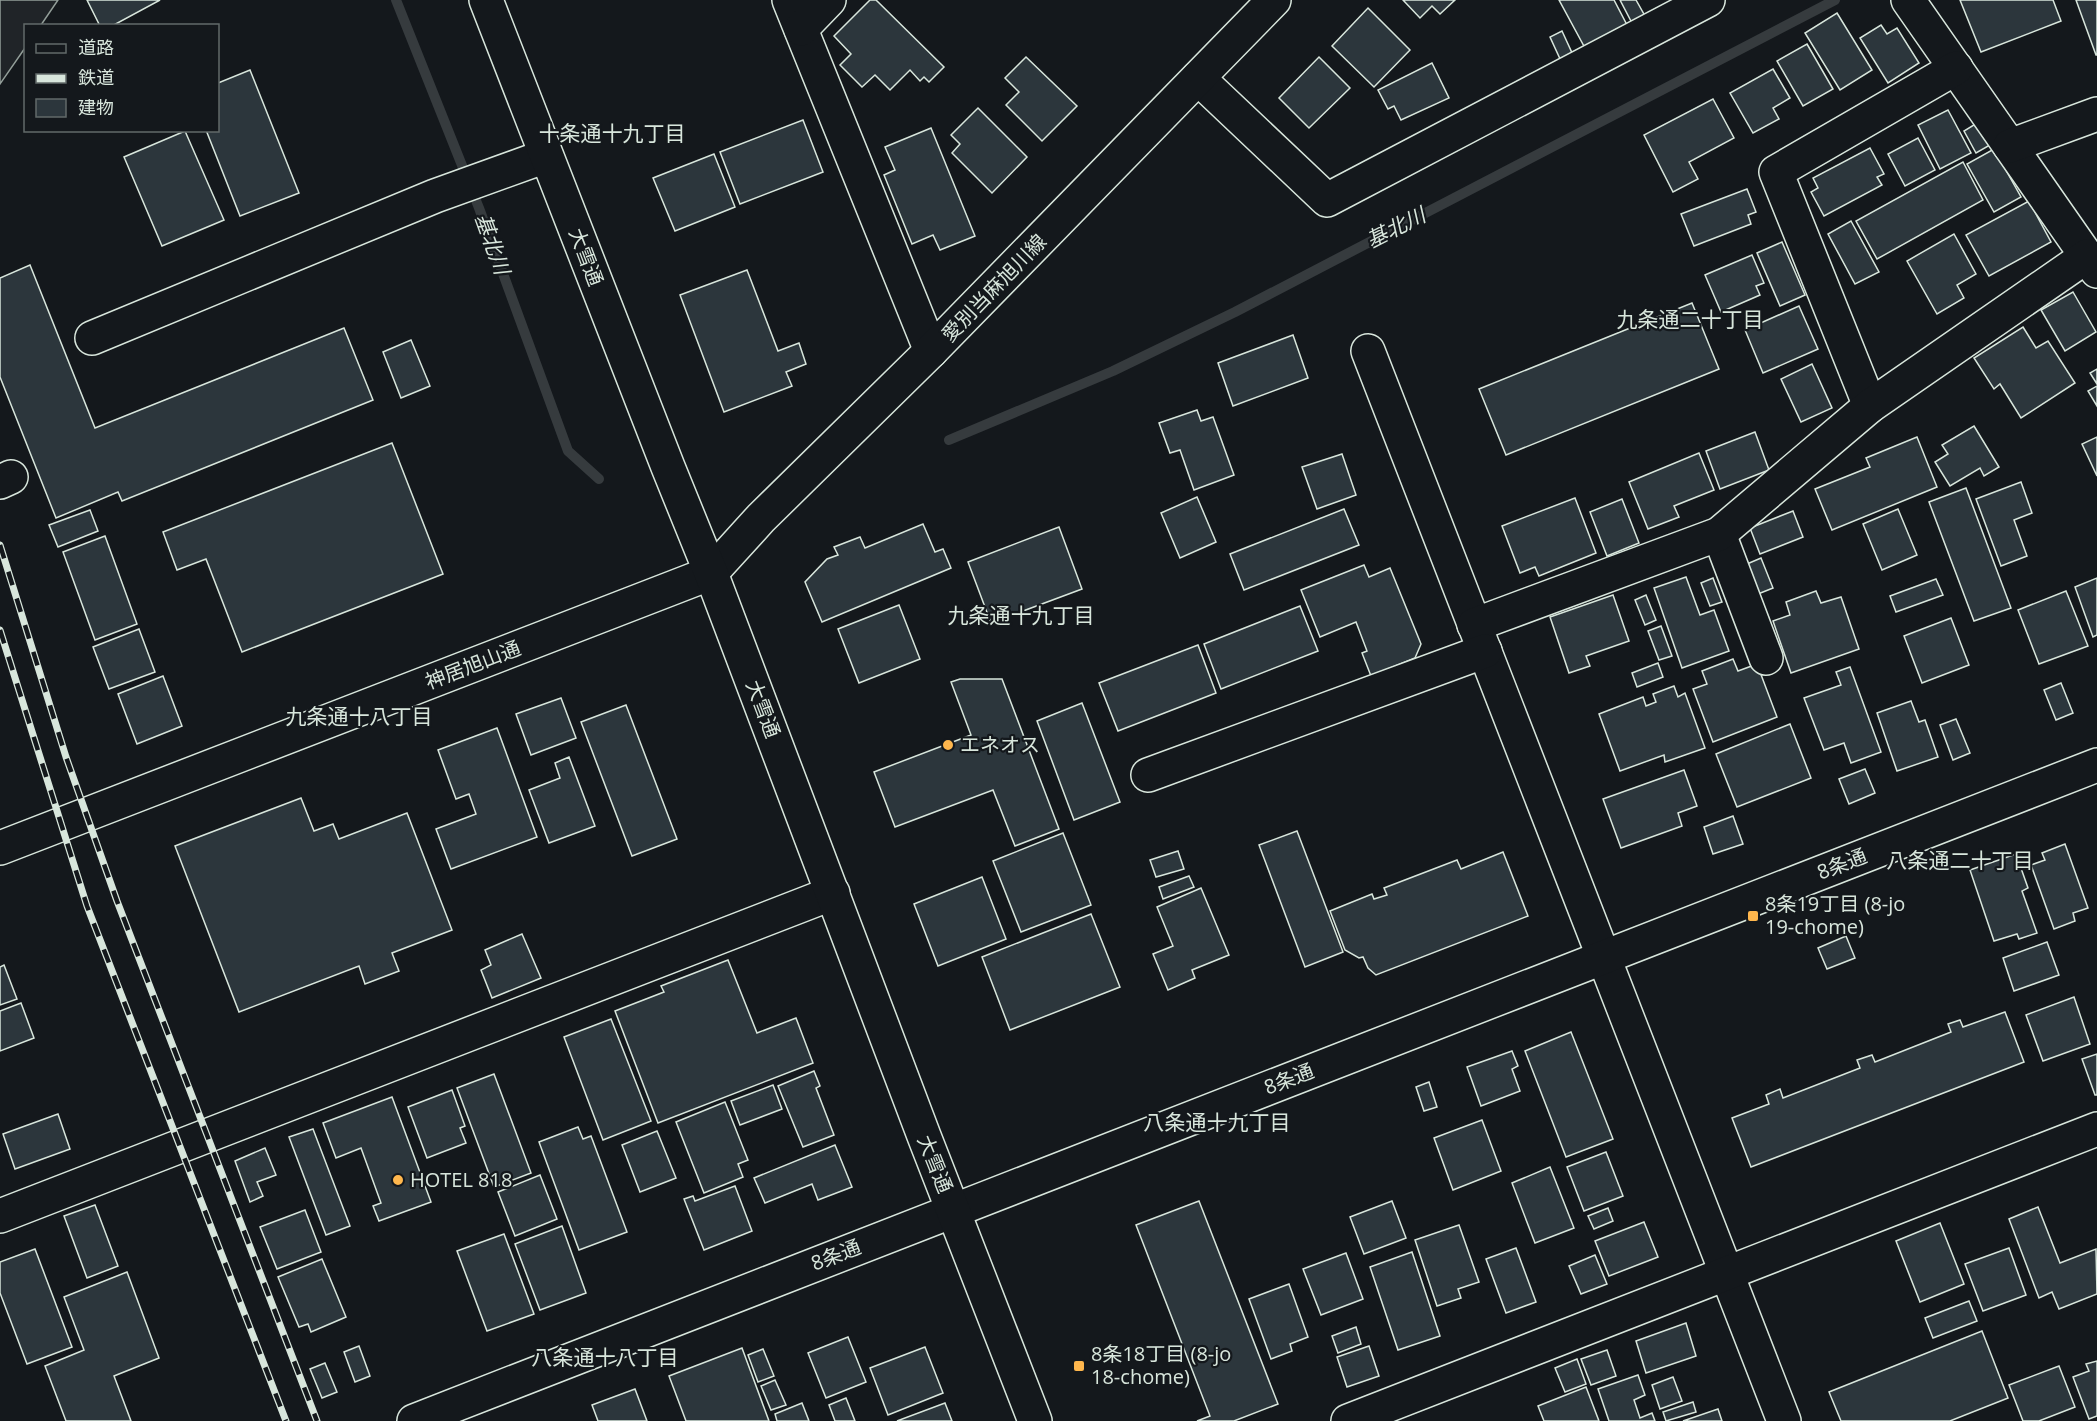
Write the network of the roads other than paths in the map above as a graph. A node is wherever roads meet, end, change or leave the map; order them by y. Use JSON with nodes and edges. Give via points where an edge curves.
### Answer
{"nodes":[{"id":1,"x":486,"y":0,"type":"edge"},
{"id":2,"x":829,"y":0,"type":"edge"},
{"id":3,"x":1274,"y":0,"type":"edge"},
{"id":4,"x":1708,"y":0,"type":"edge"},
{"id":5,"x":1908,"y":0,"type":"edge"},
{"id":6,"x":795,"y":15,"type":"edge"},
{"id":7,"x":1956,"y":68,"type":"junction"},
{"id":8,"x":1198,"y":78,"type":"junction"},
{"id":9,"x":2097,"y":114,"type":"edge"},
{"id":10,"x":2010,"y":146,"type":"junction"},
{"id":11,"x":546,"y":156,"type":"junction"},
{"id":12,"x":2092,"y":263,"type":"edge"},
{"id":13,"x":92,"y":338,"type":"dead end"},
{"id":14,"x":931,"y":351,"type":"junction"},
{"id":15,"x":1368,"y":351,"type":"dead end"},
{"id":16,"x":1870,"y":406,"type":"junction"},
{"id":17,"x":1719,"y":534,"type":"junction"},
{"id":18,"x":711,"y":573,"type":"junction"},
{"id":19,"x":1480,"y":638,"type":"junction"},
{"id":20,"x":1766,"y":658,"type":"dead end"},
{"id":21,"x":2097,"y":765,"type":"edge"},
{"id":22,"x":1148,"y":774,"type":"dead end"},
{"id":23,"x":0,"y":848,"type":"edge"},
{"id":24,"x":833,"y":893,"type":"junction"},
{"id":25,"x":1602,"y":957,"type":"junction"},
{"id":26,"x":2097,"y":1129,"type":"edge"},
{"id":27,"x":953,"y":1210,"type":"junction"},
{"id":28,"x":0,"y":1216,"type":"edge"},
{"id":29,"x":1727,"y":1272,"type":"junction"},
{"id":30,"x":414,"y":1421,"type":"edge"},
{"id":31,"x":1035,"y":1421,"type":"edge"},
{"id":32,"x":1348,"y":1421,"type":"edge"},
{"id":33,"x":1784,"y":1421,"type":"edge"}],
"edges":[{"from":1,"to":11,"type":"main road","name":"大雪通"},
{"from":2,"to":6,"type":"main road"},
{"from":3,"to":8,"type":"main road","name":"愛別当麻旭川線"},
{"from":4,"to":8,"type":"main road","via":[[1327,200]]},
{"from":5,"to":7,"type":"main road"},
{"from":6,"to":14,"type":"main road"},
{"from":7,"to":10,"type":"main road"},
{"from":7,"to":16,"type":"main road","via":[[1776,172]]},
{"from":8,"to":14,"type":"main road","name":"愛別当麻旭川線"},
{"from":9,"to":10,"type":"main road"},
{"from":10,"to":12,"type":"main road"},
{"from":11,"to":13,"type":"main road","via":[[435,196]]},
{"from":11,"to":18,"type":"main road","name":"大雪通"},
{"from":12,"to":16,"type":"main road"},
{"from":14,"to":18,"type":"main road","name":"愛別当麻旭川線","via":[[761,518]]},
{"from":15,"to":19,"type":"main road"},
{"from":16,"to":17,"type":"main road"},
{"from":17,"to":19,"type":"main road"},
{"from":17,"to":20,"type":"main road"},
{"from":18,"to":23,"type":"main road","name":"神居旭山通"},
{"from":18,"to":24,"type":"main road","name":"大雪通"},
{"from":19,"to":22,"type":"main road"},
{"from":19,"to":25,"type":"main road"},
{"from":21,"to":25,"type":"main road","name":"8条通"},
{"from":24,"to":27,"type":"main road","name":"大雪通"},
{"from":24,"to":28,"type":"main road"},
{"from":25,"to":27,"type":"main road","name":"8条通"},
{"from":25,"to":29,"type":"main road"},
{"from":26,"to":29,"type":"main road"},
{"from":27,"to":30,"type":"main road","name":"8条通"},
{"from":27,"to":31,"type":"main road","name":"大雪通"},
{"from":29,"to":32,"type":"main road"},
{"from":29,"to":33,"type":"main road"}]}
